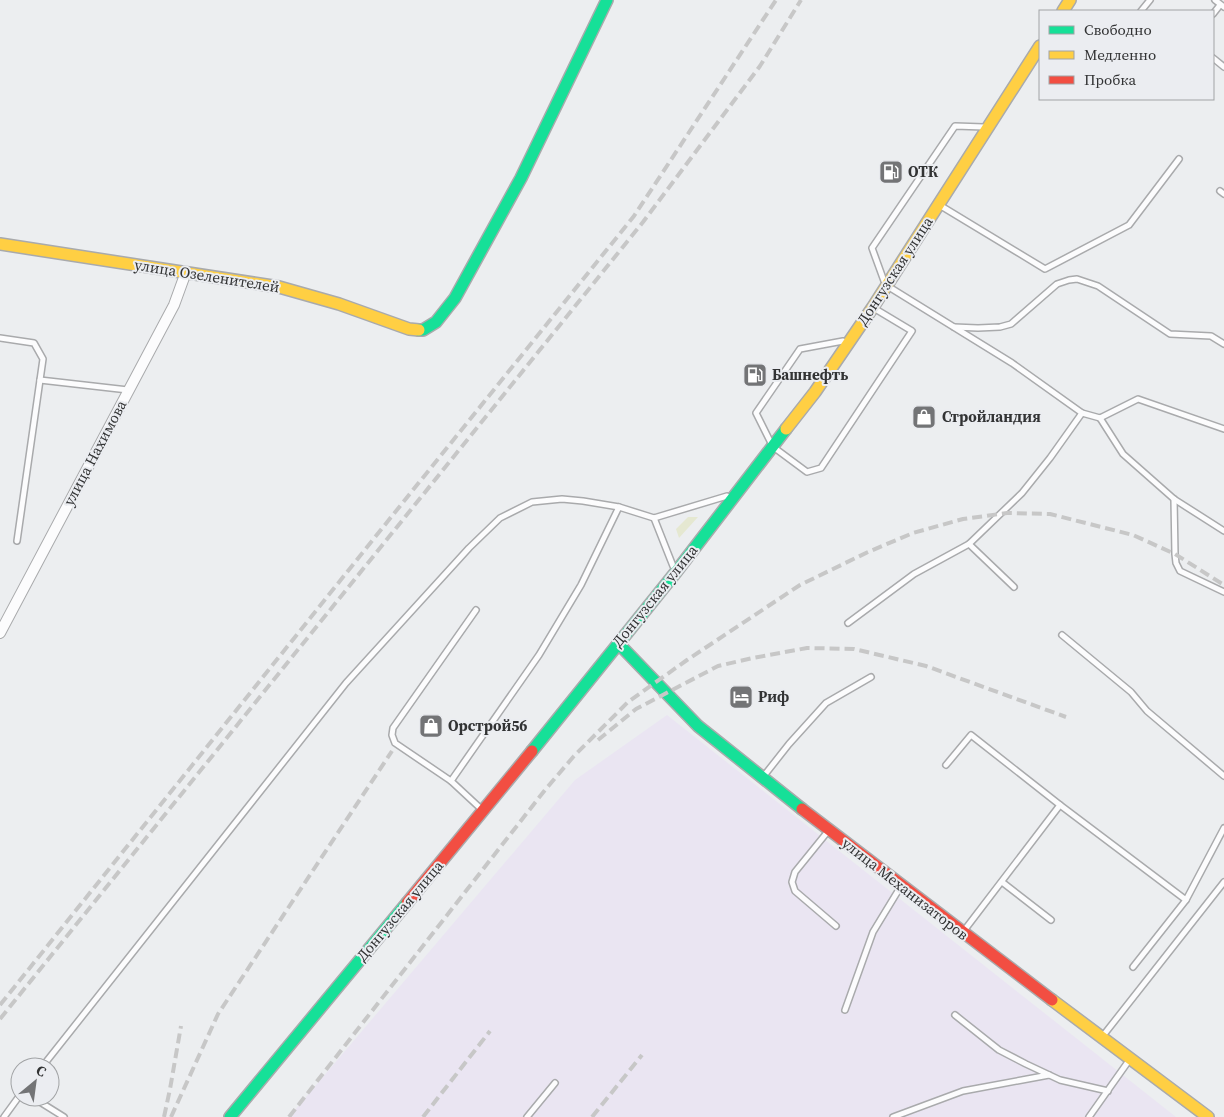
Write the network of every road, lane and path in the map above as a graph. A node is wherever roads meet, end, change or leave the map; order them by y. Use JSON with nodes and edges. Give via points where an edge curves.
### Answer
{"nodes":[{"id":1,"x":607,"y":0,"type":"edge"},
{"id":2,"x":1150,"y":0,"type":"edge"},
{"id":3,"x":1215,"y":0,"type":"edge"},
{"id":4,"x":1222,"y":6,"type":"edge"},
{"id":5,"x":1142,"y":10,"type":"edge"},
{"id":6,"x":1039,"y":48,"type":"edge"},
{"id":7,"x":1214,"y":59,"type":"edge"},
{"id":8,"x":1224,"y":67,"type":"edge"},
{"id":9,"x":987,"y":128,"type":"junction"},
{"id":10,"x":1179,"y":159,"type":"dead end"},
{"id":11,"x":939,"y":204,"type":"junction"},
{"id":12,"x":0,"y":244,"type":"edge"},
{"id":13,"x":186,"y":272,"type":"junction"},
{"id":14,"x":886,"y":286,"type":"junction"},
{"id":15,"x":873,"y":307,"type":"junction"},
{"id":16,"x":952,"y":327,"type":"junction"},
{"id":17,"x":0,"y":338,"type":"edge"},
{"id":18,"x":851,"y":340,"type":"junction"},
{"id":19,"x":1223,"y":342,"type":"edge"},
{"id":20,"x":40,"y":380,"type":"junction"},
{"id":21,"x":129,"y":390,"type":"junction"},
{"id":22,"x":1082,"y":413,"type":"junction"},
{"id":23,"x":1100,"y":418,"type":"junction"},
{"id":24,"x":1224,"y":429,"type":"edge"},
{"id":25,"x":773,"y":447,"type":"junction"},
{"id":26,"x":737,"y":493,"type":"junction"},
{"id":27,"x":1174,"y":499,"type":"junction"},
{"id":28,"x":619,"y":507,"type":"junction"},
{"id":29,"x":654,"y":518,"type":"junction"},
{"id":30,"x":1224,"y":531,"type":"edge"},
{"id":31,"x":17,"y":541,"type":"dead end"},
{"id":32,"x":969,"y":544,"type":"junction"},
{"id":33,"x":676,"y":572,"type":"junction"},
{"id":34,"x":1014,"y":587,"type":"dead end"},
{"id":35,"x":1224,"y":592,"type":"edge"},
{"id":36,"x":476,"y":610,"type":"dead end"},
{"id":37,"x":848,"y":623,"type":"dead end"},
{"id":38,"x":0,"y":632,"type":"edge"},
{"id":39,"x":1062,"y":635,"type":"dead end"},
{"id":40,"x":618,"y":643,"type":"junction"},
{"id":41,"x":871,"y":676,"type":"dead end"},
{"id":42,"x":946,"y":765,"type":"dead end"},
{"id":43,"x":1224,"y":776,"type":"edge"},
{"id":44,"x":762,"y":777,"type":"junction"},
{"id":45,"x":451,"y":781,"type":"junction"},
{"id":46,"x":1060,"y":805,"type":"junction"},
{"id":47,"x":484,"y":811,"type":"junction"},
{"id":48,"x":1224,"y":828,"type":"edge"},
{"id":49,"x":829,"y":830,"type":"junction"},
{"id":50,"x":1002,"y":882,"type":"junction"},
{"id":51,"x":1224,"y":882,"type":"edge"},
{"id":52,"x":901,"y":885,"type":"junction"},
{"id":53,"x":1186,"y":900,"type":"junction"},
{"id":54,"x":1051,"y":920,"type":"dead end"},
{"id":55,"x":836,"y":926,"type":"dead end"},
{"id":56,"x":963,"y":933,"type":"junction"},
{"id":57,"x":1133,"y":967,"type":"dead end"},
{"id":58,"x":845,"y":1010,"type":"dead end"},
{"id":59,"x":955,"y":1014,"type":"dead end"},
{"id":60,"x":1101,"y":1037,"type":"junction"},
{"id":61,"x":50,"y":1057,"type":"edge"},
{"id":62,"x":1130,"y":1059,"type":"junction"},
{"id":63,"x":1049,"y":1074,"type":"junction"},
{"id":64,"x":555,"y":1083,"type":"dead end"},
{"id":65,"x":1108,"y":1091,"type":"junction"},
{"id":66,"x":48,"y":1107,"type":"edge"},
{"id":67,"x":64,"y":1117,"type":"edge"},
{"id":68,"x":230,"y":1117,"type":"edge"},
{"id":69,"x":527,"y":1117,"type":"edge"},
{"id":70,"x":893,"y":1117,"type":"edge"},
{"id":71,"x":1089,"y":1117,"type":"edge"},
{"id":72,"x":1208,"y":1117,"type":"edge"}],
"edges":[{"from":1,"to":13,"type":"main road","name":"улица Озеленителей","via":[[521,178],[455,298],[436,322],[423,330],[409,328],[279,287]]},
{"from":2,"to":5,"type":"lane"},
{"from":3,"to":4,"type":"lane"},
{"from":6,"to":9,"type":"main road","name":"Донгузская улица"},
{"from":7,"to":8,"type":"lane"},
{"from":9,"to":11,"type":"main road","name":"Донгузская улица"},
{"from":9,"to":14,"type":"lane","via":[[955,126],[872,248]]},
{"from":10,"to":11,"type":"lane","via":[[1129,225],[1045,269]]},
{"from":11,"to":14,"type":"main road","name":"Донгузская улица"},
{"from":12,"to":13,"type":"main road","name":"улица Озеленителей"},
{"from":13,"to":21,"type":"street","name":"улица Нахимова","via":[[174,305]]},
{"from":14,"to":15,"type":"main road","name":"Донгузская улица"},
{"from":14,"to":16,"type":"lane"},
{"from":15,"to":18,"type":"main road","name":"Донгузская улица"},
{"from":15,"to":25,"type":"lane","via":[[912,330],[821,468],[807,472]]},
{"from":16,"to":19,"type":"lane","via":[[986,328],[1011,324],[1057,284],[1077,279],[1098,286],[1170,334],[1211,336]]},
{"from":16,"to":22,"type":"lane","via":[[1012,363]]},
{"from":17,"to":20,"type":"lane","via":[[34,343],[43,360]]},
{"from":18,"to":25,"type":"main road","name":"Донгузская улица"},
{"from":18,"to":25,"type":"lane","via":[[800,349],[756,414]]},
{"from":20,"to":21,"type":"lane"},
{"from":20,"to":31,"type":"lane"},
{"from":21,"to":38,"type":"street","name":"улица Нахимова"},
{"from":22,"to":23,"type":"lane"},
{"from":22,"to":32,"type":"lane","via":[[1022,494]]},
{"from":23,"to":24,"type":"lane","via":[[1138,399]]},
{"from":23,"to":27,"type":"lane","via":[[1123,454]]},
{"from":25,"to":26,"type":"main road","name":"Донгузская улица"},
{"from":26,"to":29,"type":"lane"},
{"from":26,"to":33,"type":"main road","name":"Донгузская улица"},
{"from":27,"to":30,"type":"lane"},
{"from":27,"to":35,"type":"lane","via":[[1175,554],[1180,570]]},
{"from":28,"to":29,"type":"lane"},
{"from":28,"to":45,"type":"lane","via":[[581,586],[539,654]]},
{"from":28,"to":61,"type":"lane","via":[[562,498],[532,502],[500,518],[346,683]]},
{"from":29,"to":33,"type":"lane"},
{"from":32,"to":34,"type":"lane"},
{"from":32,"to":37,"type":"lane","via":[[914,574]]},
{"from":33,"to":40,"type":"main road","name":"Донгузская улица"},
{"from":36,"to":45,"type":"lane","via":[[393,728],[395,743]]},
{"from":39,"to":43,"type":"lane"},
{"from":40,"to":44,"type":"main road","name":"улица Механизаторов","via":[[698,726]]},
{"from":40,"to":47,"type":"main road","name":"Донгузская улица"},
{"from":41,"to":44,"type":"lane","via":[[826,703]]},
{"from":42,"to":46,"type":"lane","via":[[971,735]]},
{"from":44,"to":49,"type":"main road","name":"улица Механизаторов"},
{"from":45,"to":47,"type":"lane"},
{"from":46,"to":50,"type":"lane"},
{"from":46,"to":53,"type":"lane"},
{"from":47,"to":68,"type":"main road","name":"Донгузская улица"},
{"from":48,"to":53,"type":"lane"},
{"from":49,"to":52,"type":"main road","name":"улица Механизаторов"},
{"from":49,"to":55,"type":"lane","via":[[795,872],[792,882],[795,891]]},
{"from":50,"to":54,"type":"lane"},
{"from":50,"to":56,"type":"lane"},
{"from":51,"to":60,"type":"lane"},
{"from":52,"to":56,"type":"main road","name":"улица Механизаторов"},
{"from":52,"to":58,"type":"lane","via":[[873,932]]},
{"from":53,"to":57,"type":"lane"},
{"from":56,"to":60,"type":"main road","name":"улица Механизаторов"},
{"from":59,"to":63,"type":"lane","via":[[999,1050]]},
{"from":60,"to":62,"type":"main road","name":"улица Механизаторов"},
{"from":62,"to":65,"type":"lane"},
{"from":62,"to":72,"type":"main road","name":"улица Механизаторов"},
{"from":63,"to":65,"type":"lane","via":[[1060,1080]]},
{"from":63,"to":70,"type":"lane","via":[[963,1091]]},
{"from":64,"to":69,"type":"lane"},
{"from":65,"to":71,"type":"lane"},
{"from":66,"to":67,"type":"lane"}]}
